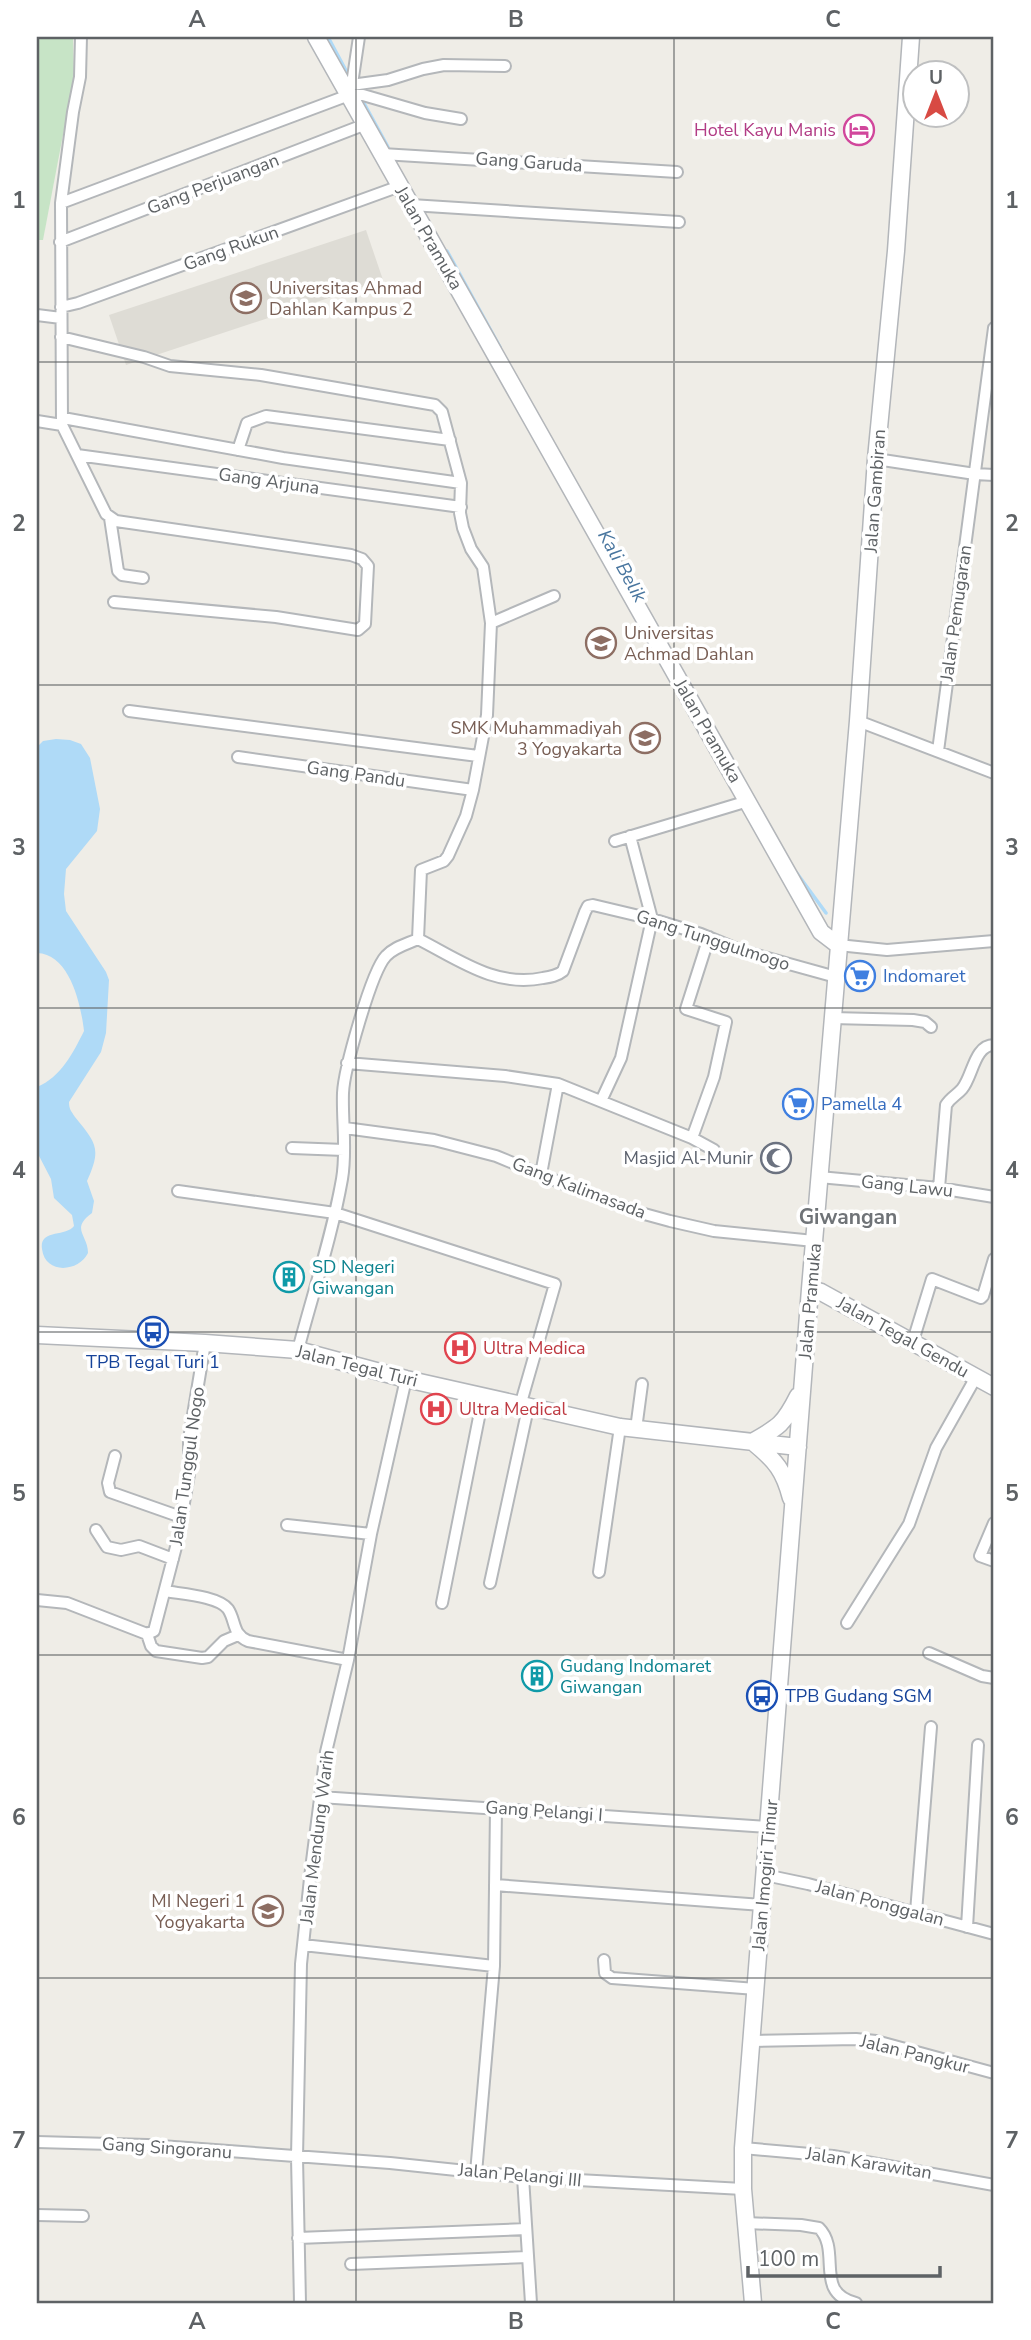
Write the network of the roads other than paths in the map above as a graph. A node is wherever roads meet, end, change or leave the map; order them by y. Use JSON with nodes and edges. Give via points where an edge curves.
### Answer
{"nodes":[{"id":1,"x":80,"y":37,"type":"edge"},
{"id":2,"x":316,"y":37,"type":"edge"},
{"id":3,"x":359,"y":37,"type":"edge"},
{"id":4,"x":911,"y":37,"type":"edge"},
{"id":5,"x":505,"y":66,"type":"dead end"},
{"id":6,"x":354,"y":89,"type":"junction"},
{"id":7,"x":461,"y":119,"type":"dead end"},
{"id":8,"x":366,"y":124,"type":"junction"},
{"id":9,"x":382,"y":154,"type":"junction"},
{"id":10,"x":677,"y":172,"type":"dead end"},
{"id":11,"x":400,"y":186,"type":"junction"},
{"id":12,"x":61,"y":204,"type":"junction"},
{"id":13,"x":411,"y":205,"type":"junction"},
{"id":14,"x":679,"y":222,"type":"dead end"},
{"id":15,"x":60,"y":242,"type":"junction"},
{"id":16,"x":61,"y":312,"type":"junction"},
{"id":17,"x":37,"y":315,"type":"edge"},
{"id":18,"x":994,"y":331,"type":"edge"},
{"id":19,"x":61,"y":337,"type":"junction"},
{"id":20,"x":37,"y":421,"type":"edge"},
{"id":21,"x":62,"y":421,"type":"junction"},
{"id":22,"x":450,"y":440,"type":"junction"},
{"id":23,"x":238,"y":450,"type":"junction"},
{"id":24,"x":77,"y":455,"type":"junction"},
{"id":25,"x":876,"y":459,"type":"junction"},
{"id":26,"x":975,"y":474,"type":"junction"},
{"id":27,"x":994,"y":475,"type":"edge"},
{"id":28,"x":461,"y":483,"type":"junction"},
{"id":29,"x":461,"y":507,"type":"junction"},
{"id":30,"x":110,"y":518,"type":"junction"},
{"id":31,"x":143,"y":578,"type":"dead end"},
{"id":32,"x":554,"y":596,"type":"dead end"},
{"id":33,"x":114,"y":601,"type":"dead end"},
{"id":34,"x":491,"y":623,"type":"junction"},
{"id":35,"x":129,"y":711,"type":"dead end"},
{"id":36,"x":858,"y":721,"type":"junction"},
{"id":37,"x":938,"y":751,"type":"junction"},
{"id":38,"x":478,"y":756,"type":"junction"},
{"id":39,"x":238,"y":757,"type":"dead end"},
{"id":40,"x":994,"y":773,"type":"edge"},
{"id":41,"x":473,"y":790,"type":"junction"},
{"id":42,"x":748,"y":801,"type":"junction"},
{"id":43,"x":630,"y":836,"type":"junction"},
{"id":44,"x":615,"y":841,"type":"dead end"},
{"id":45,"x":652,"y":919,"type":"junction"},
{"id":46,"x":709,"y":937,"type":"junction"},
{"id":47,"x":418,"y":939,"type":"junction"},
{"id":48,"x":994,"y":941,"type":"edge"},
{"id":49,"x":838,"y":945,"type":"junction"},
{"id":50,"x":836,"y":977,"type":"junction"},
{"id":51,"x":832,"y":1018,"type":"junction"},
{"id":52,"x":931,"y":1027,"type":"dead end"},
{"id":53,"x":994,"y":1045,"type":"edge"},
{"id":54,"x":347,"y":1063,"type":"junction"},
{"id":55,"x":558,"y":1084,"type":"junction"},
{"id":56,"x":601,"y":1101,"type":"junction"},
{"id":57,"x":345,"y":1128,"type":"junction"},
{"id":58,"x":692,"y":1138,"type":"junction"},
{"id":59,"x":292,"y":1148,"type":"dead end"},
{"id":60,"x":344,"y":1150,"type":"junction"},
{"id":61,"x":714,"y":1150,"type":"dead end"},
{"id":62,"x":541,"y":1174,"type":"junction"},
{"id":63,"x":820,"y":1177,"type":"junction"},
{"id":64,"x":939,"y":1188,"type":"junction"},
{"id":65,"x":178,"y":1191,"type":"dead end"},
{"id":66,"x":994,"y":1197,"type":"edge"},
{"id":67,"x":335,"y":1213,"type":"junction"},
{"id":68,"x":814,"y":1241,"type":"junction"},
{"id":69,"x":994,"y":1259,"type":"edge"},
{"id":70,"x":810,"y":1289,"type":"junction"},
{"id":71,"x":37,"y":1335,"type":"edge"},
{"id":72,"x":914,"y":1341,"type":"junction"},
{"id":73,"x":205,"y":1343,"type":"junction"},
{"id":74,"x":298,"y":1350,"type":"junction"},
{"id":75,"x":976,"y":1377,"type":"junction"},
{"id":76,"x":407,"y":1379,"type":"junction"},
{"id":77,"x":642,"y":1384,"type":"dead end"},
{"id":78,"x":803,"y":1387,"type":"junction"},
{"id":79,"x":994,"y":1387,"type":"edge"},
{"id":80,"x":483,"y":1397,"type":"junction"},
{"id":81,"x":524,"y":1407,"type":"junction"},
{"id":82,"x":628,"y":1428,"type":"junction"},
{"id":83,"x":752,"y":1442,"type":"junction"},
{"id":84,"x":798,"y":1447,"type":"junction"},
{"id":85,"x":115,"y":1456,"type":"dead end"},
{"id":86,"x":793,"y":1508,"type":"junction"},
{"id":87,"x":181,"y":1517,"type":"junction"},
{"id":88,"x":994,"y":1523,"type":"edge"},
{"id":89,"x":287,"y":1525,"type":"dead end"},
{"id":90,"x":96,"y":1530,"type":"dead end"},
{"id":91,"x":371,"y":1534,"type":"junction"},
{"id":92,"x":173,"y":1559,"type":"junction"},
{"id":93,"x":994,"y":1561,"type":"edge"},
{"id":94,"x":598,"y":1572,"type":"dead end"},
{"id":95,"x":490,"y":1583,"type":"dead end"},
{"id":96,"x":165,"y":1591,"type":"junction"},
{"id":97,"x":37,"y":1600,"type":"edge"},
{"id":98,"x":442,"y":1603,"type":"dead end"},
{"id":99,"x":847,"y":1623,"type":"dead end"},
{"id":100,"x":147,"y":1634,"type":"junction"},
{"id":101,"x":238,"y":1635,"type":"junction"},
{"id":102,"x":929,"y":1653,"type":"dead end"},
{"id":103,"x":348,"y":1660,"type":"junction"},
{"id":104,"x":994,"y":1678,"type":"edge"},
{"id":105,"x":931,"y":1727,"type":"dead end"},
{"id":106,"x":978,"y":1745,"type":"dead end"},
{"id":107,"x":320,"y":1797,"type":"junction"},
{"id":108,"x":496,"y":1808,"type":"junction"},
{"id":109,"x":768,"y":1827,"type":"junction"},
{"id":110,"x":765,"y":1875,"type":"junction"},
{"id":111,"x":495,"y":1885,"type":"junction"},
{"id":112,"x":762,"y":1905,"type":"junction"},
{"id":113,"x":916,"y":1912,"type":"junction"},
{"id":114,"x":967,"y":1927,"type":"junction"},
{"id":115,"x":994,"y":1934,"type":"edge"},
{"id":116,"x":303,"y":1945,"type":"junction"},
{"id":117,"x":604,"y":1960,"type":"dead end"},
{"id":118,"x":494,"y":1966,"type":"junction"},
{"id":119,"x":756,"y":1989,"type":"junction"},
{"id":120,"x":752,"y":2041,"type":"junction"},
{"id":121,"x":994,"y":2073,"type":"edge"},
{"id":122,"x":37,"y":2142,"type":"edge"},
{"id":123,"x":743,"y":2148,"type":"junction"},
{"id":124,"x":297,"y":2157,"type":"junction"},
{"id":125,"x":476,"y":2173,"type":"junction"},
{"id":126,"x":523,"y":2177,"type":"junction"},
{"id":127,"x":994,"y":2185,"type":"edge"},
{"id":128,"x":743,"y":2189,"type":"junction"},
{"id":129,"x":37,"y":2214,"type":"edge"},
{"id":130,"x":83,"y":2216,"type":"dead end"},
{"id":131,"x":745,"y":2223,"type":"junction"},
{"id":132,"x":526,"y":2229,"type":"junction"},
{"id":133,"x":298,"y":2238,"type":"junction"},
{"id":134,"x":528,"y":2257,"type":"junction"},
{"id":135,"x":351,"y":2264,"type":"dead end"},
{"id":136,"x":300,"y":2303,"type":"edge"},
{"id":137,"x":531,"y":2303,"type":"edge"},
{"id":138,"x":753,"y":2303,"type":"edge"},
{"id":139,"x":856,"y":2303,"type":"edge"}],
"edges":[{"from":1,"to":12,"type":"street","via":[[80,77]]},
{"from":2,"to":6,"type":"main road","name":"Jalan Pramuka"},
{"from":3,"to":6,"type":"street"},
{"from":4,"to":25,"type":"main road","name":"Jalan Gambiran"},
{"from":5,"to":6,"type":"street","via":[[429,67]]},
{"from":6,"to":7,"type":"street","via":[[425,113]]},
{"from":6,"to":8,"type":"main road","name":"Jalan Pramuka"},
{"from":6,"to":12,"type":"street"},
{"from":8,"to":9,"type":"main road","name":"Jalan Pramuka"},
{"from":8,"to":15,"type":"street","name":"Gang Perjuangan"},
{"from":9,"to":10,"type":"street","name":"Gang Garuda"},
{"from":9,"to":11,"type":"main road","name":"Jalan Pramuka"},
{"from":11,"to":13,"type":"main road","name":"Jalan Pramuka"},
{"from":11,"to":16,"type":"street","name":"Gang Rukun"},
{"from":12,"to":15,"type":"street"},
{"from":13,"to":14,"type":"street"},
{"from":13,"to":42,"type":"main road","name":"Jalan Pramuka"},
{"from":15,"to":16,"type":"street"},
{"from":16,"to":17,"type":"street"},
{"from":16,"to":19,"type":"street"},
{"from":18,"to":26,"type":"street","name":"Jalan Pemugaran"},
{"from":19,"to":21,"type":"street"},
{"from":19,"to":22,"type":"street","via":[[170,366],[261,375],[435,405],[442,412]]},
{"from":20,"to":21,"type":"street"},
{"from":21,"to":23,"type":"street"},
{"from":21,"to":24,"type":"street"},
{"from":22,"to":23,"type":"street","via":[[266,416],[244,426]]},
{"from":22,"to":28,"type":"street"},
{"from":23,"to":28,"type":"street"},
{"from":24,"to":29,"type":"street","name":"Gang Arjuna"},
{"from":24,"to":30,"type":"street"},
{"from":25,"to":26,"type":"street"},
{"from":25,"to":36,"type":"main road","name":"Jalan Gambiran"},
{"from":26,"to":27,"type":"street"},
{"from":26,"to":37,"type":"street","name":"Jalan Pemugaran"},
{"from":28,"to":29,"type":"street"},
{"from":29,"to":34,"type":"street","via":[[463,528],[483,567]]},
{"from":30,"to":31,"type":"street","via":[[118,571]]},
{"from":30,"to":33,"type":"street","via":[[351,555],[368,566],[365,624],[358,630]]},
{"from":32,"to":34,"type":"street"},
{"from":34,"to":38,"type":"street","via":[[487,715]]},
{"from":35,"to":38,"type":"street"},
{"from":36,"to":37,"type":"street"},
{"from":36,"to":49,"type":"main road","name":"Jalan Gambiran"},
{"from":37,"to":40,"type":"street"},
{"from":38,"to":41,"type":"street"},
{"from":39,"to":41,"type":"street","name":"Gang Pandu"},
{"from":41,"to":47,"type":"street","via":[[448,856],[421,870]]},
{"from":42,"to":43,"type":"street"},
{"from":42,"to":49,"type":"main road","name":"Jalan Pramuka","via":[[821,932]]},
{"from":43,"to":44,"type":"street"},
{"from":43,"to":45,"type":"street"},
{"from":45,"to":46,"type":"street","name":"Gang Tunggulmogo"},
{"from":45,"to":47,"type":"street","name":"Gang Tunggulmogo","via":[[588,906],[563,971],[533,980],[478,972]]},
{"from":45,"to":56,"type":"street","via":[[621,1058]]},
{"from":46,"to":50,"type":"street","name":"Gang Tunggulmogo"},
{"from":46,"to":58,"type":"street","via":[[686,1009],[726,1022],[714,1077]]},
{"from":47,"to":54,"type":"street","via":[[381,962]]},
{"from":48,"to":49,"type":"street","via":[[887,950]]},
{"from":49,"to":50,"type":"main road","name":"Jalan Pramuka"},
{"from":50,"to":51,"type":"main road","name":"Jalan Pramuka"},
{"from":51,"to":52,"type":"street","via":[[913,1020]]},
{"from":51,"to":63,"type":"main road","name":"Jalan Pramuka"},
{"from":53,"to":64,"type":"street","via":[[983,1049],[965,1086],[946,1105]]},
{"from":54,"to":55,"type":"street"},
{"from":54,"to":57,"type":"street"},
{"from":55,"to":56,"type":"street"},
{"from":55,"to":62,"type":"street"},
{"from":56,"to":58,"type":"street"},
{"from":57,"to":60,"type":"street"},
{"from":57,"to":62,"type":"street","name":"Gang Kalimasada","via":[[434,1140],[496,1156]]},
{"from":58,"to":61,"type":"street"},
{"from":59,"to":60,"type":"street"},
{"from":60,"to":67,"type":"street"},
{"from":62,"to":68,"type":"street","name":"Gang Kalimasada","via":[[670,1221],[714,1231]]},
{"from":63,"to":64,"type":"street","name":"Gang Lawu"},
{"from":63,"to":68,"type":"main road","name":"Jalan Pramuka"},
{"from":64,"to":66,"type":"street","name":"Gang Lawu"},
{"from":65,"to":67,"type":"street"},
{"from":67,"to":74,"type":"street"},
{"from":67,"to":81,"type":"street","via":[[555,1284]]},
{"from":68,"to":70,"type":"main road","name":"Jalan Pramuka"},
{"from":69,"to":72,"type":"street","via":[[981,1298],[932,1279]]},
{"from":70,"to":72,"type":"main road","name":"Jalan Tegal Gendu"},
{"from":70,"to":78,"type":"main road","name":"Jalan Pramuka"},
{"from":71,"to":73,"type":"main road","name":"Jalan Tegal Turi"},
{"from":72,"to":75,"type":"main road","name":"Jalan Tegal Gendu"},
{"from":73,"to":74,"type":"main road","name":"Jalan Tegal Turi"},
{"from":73,"to":87,"type":"street","name":"Jalan Tunggul Nogo"},
{"from":74,"to":76,"type":"main road","name":"Jalan Tegal Turi"},
{"from":75,"to":79,"type":"main road","name":"Jalan Tegal Gendu"},
{"from":75,"to":99,"type":"street","via":[[936,1448],[909,1524]]},
{"from":76,"to":80,"type":"main road","name":"Jalan Tegal Turi"},
{"from":76,"to":91,"type":"street","name":"Jalan Mendung Warih"},
{"from":77,"to":82,"type":"street"},
{"from":78,"to":83,"type":"main road","via":[[788,1418]]},
{"from":78,"to":84,"type":"main road","name":"Jalan Pramuka"},
{"from":80,"to":81,"type":"main road","name":"Jalan Tegal Turi"},
{"from":80,"to":98,"type":"street"},
{"from":81,"to":82,"type":"main road","name":"Jalan Tegal Turi"},
{"from":81,"to":95,"type":"street"},
{"from":82,"to":83,"type":"main road","name":"Jalan Tegal Turi"},
{"from":82,"to":94,"type":"street"},
{"from":83,"to":84,"type":"main road","name":"Jalan Tegal Turi"},
{"from":83,"to":86,"type":"main road","via":[[774,1459],[786,1479]]},
{"from":84,"to":86,"type":"main road","name":"Jalan Imogiri Timur"},
{"from":85,"to":87,"type":"street","via":[[110,1492]]},
{"from":86,"to":109,"type":"main road","name":"Jalan Imogiri Timur"},
{"from":87,"to":92,"type":"street","name":"Jalan Tunggul Nogo"},
{"from":88,"to":93,"type":"street","via":[[980,1556]]},
{"from":89,"to":91,"type":"street"},
{"from":90,"to":92,"type":"street","via":[[107,1547],[139,1546]]},
{"from":91,"to":103,"type":"street","name":"Jalan Mendung Warih"},
{"from":92,"to":96,"type":"street","name":"Jalan Tunggul Nogo"},
{"from":96,"to":100,"type":"street","name":"Jalan Tunggul Nogo","via":[[154,1631]]},
{"from":96,"to":101,"type":"street","via":[[220,1602],[230,1612]]},
{"from":97,"to":100,"type":"street","via":[[62,1602]]},
{"from":100,"to":101,"type":"street","via":[[156,1651],[202,1658],[212,1656],[221,1643]]},
{"from":101,"to":103,"type":"street","via":[[248,1641]]},
{"from":102,"to":104,"type":"street"},
{"from":103,"to":107,"type":"street","name":"Jalan Mendung Warih"},
{"from":105,"to":113,"type":"street"},
{"from":106,"to":114,"type":"street"},
{"from":107,"to":108,"type":"street","name":"Gang Pelangi I"},
{"from":107,"to":116,"type":"street","name":"Jalan Mendung Warih"},
{"from":108,"to":109,"type":"street","name":"Gang Pelangi I"},
{"from":108,"to":111,"type":"street"},
{"from":109,"to":110,"type":"main road","name":"Jalan Imogiri Timur"},
{"from":110,"to":112,"type":"main road","name":"Jalan Imogiri Timur"},
{"from":110,"to":113,"type":"street","name":"Jalan Ponggalan"},
{"from":111,"to":112,"type":"street"},
{"from":111,"to":118,"type":"street"},
{"from":112,"to":119,"type":"main road","name":"Jalan Imogiri Timur"},
{"from":113,"to":114,"type":"street","name":"Jalan Ponggalan"},
{"from":114,"to":115,"type":"street","name":"Jalan Ponggalan"},
{"from":116,"to":118,"type":"street"},
{"from":116,"to":124,"type":"street","name":"Jalan Mendung Warih"},
{"from":117,"to":119,"type":"street","via":[[605,1973],[612,1978]]},
{"from":118,"to":125,"type":"street"},
{"from":119,"to":120,"type":"main road","name":"Jalan Imogiri Timur"},
{"from":120,"to":121,"type":"street","name":"Jalan Pangkur","via":[[876,2041]]},
{"from":120,"to":123,"type":"main road","name":"Jalan Imogiri Timur"},
{"from":122,"to":124,"type":"street","name":"Gang Singoranu"},
{"from":123,"to":127,"type":"street","name":"Jalan Karawitan","via":[[834,2156]]},
{"from":123,"to":128,"type":"main road","name":"Jalan Imogiri Timur"},
{"from":124,"to":125,"type":"street","name":"Jalan Pelangi III"},
{"from":124,"to":133,"type":"street","name":"Jalan Mendung Warih"},
{"from":125,"to":126,"type":"street","name":"Jalan Pelangi III"},
{"from":126,"to":128,"type":"street","name":"Jalan Pelangi III"},
{"from":126,"to":132,"type":"street"},
{"from":128,"to":131,"type":"main road","name":"Jalan Imogiri Timur"},
{"from":129,"to":130,"type":"street"},
{"from":131,"to":138,"type":"main road","name":"Jalan Imogiri Timur"},
{"from":131,"to":139,"type":"street","via":[[820,2228],[827,2239],[834,2290],[844,2300]]},
{"from":132,"to":133,"type":"street"},
{"from":132,"to":134,"type":"street"},
{"from":133,"to":136,"type":"street","name":"Jalan Mendung Warih"},
{"from":134,"to":135,"type":"street"},
{"from":134,"to":137,"type":"street"}]}
